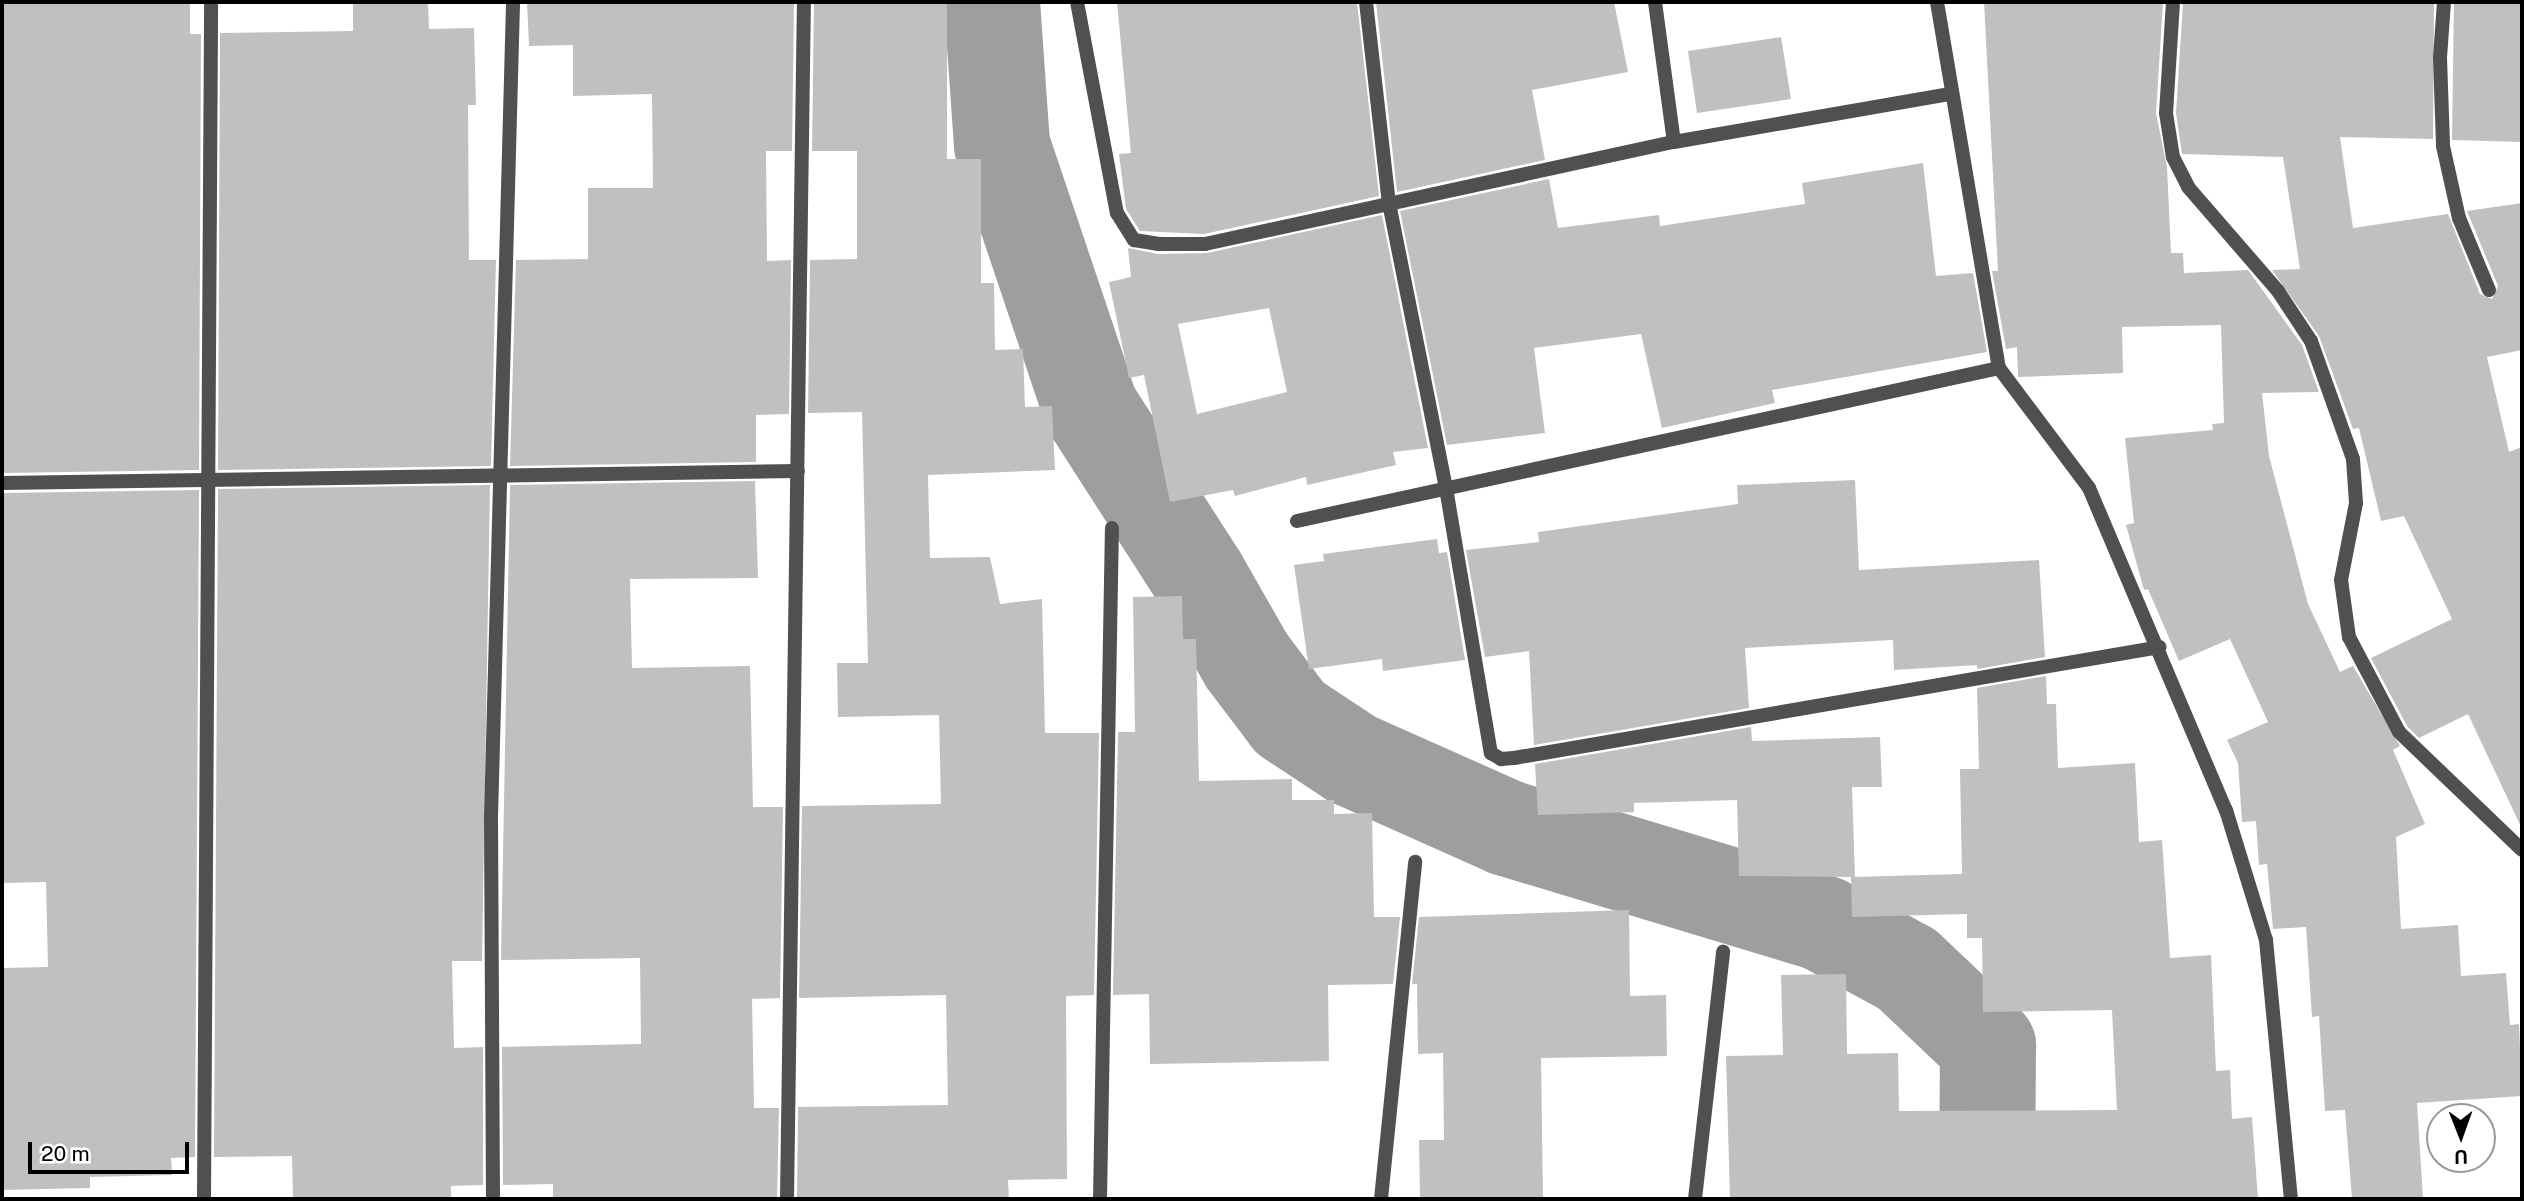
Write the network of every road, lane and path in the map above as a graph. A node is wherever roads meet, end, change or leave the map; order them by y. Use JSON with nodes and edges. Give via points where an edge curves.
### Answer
{"nodes":[{"id":1,"x":211,"y":2,"type":"edge"},
{"id":2,"x":513,"y":2,"type":"edge"},
{"id":3,"x":804,"y":2,"type":"edge"},
{"id":4,"x":1077,"y":2,"type":"edge"},
{"id":5,"x":1366,"y":2,"type":"edge"},
{"id":6,"x":1655,"y":2,"type":"edge"},
{"id":7,"x":1937,"y":2,"type":"edge"},
{"id":8,"x":2173,"y":2,"type":"edge"},
{"id":9,"x":2444,"y":2,"type":"edge"},
{"id":10,"x":1949,"y":94,"type":"junction"},
{"id":11,"x":1674,"y":142,"type":"junction"},
{"id":12,"x":1389,"y":203,"type":"junction"},
{"id":13,"x":2489,"y":290,"type":"dead end"},
{"id":14,"x":1998,"y":369,"type":"junction"},
{"id":15,"x":798,"y":471,"type":"junction"},
{"id":16,"x":498,"y":472,"type":"junction"},
{"id":17,"x":205,"y":477,"type":"junction"},
{"id":18,"x":2,"y":483,"type":"edge"},
{"id":19,"x":1447,"y":488,"type":"junction"},
{"id":20,"x":1297,"y":522,"type":"dead end"},
{"id":21,"x":1112,"y":528,"type":"dead end"},
{"id":22,"x":2160,"y":647,"type":"junction"},
{"id":23,"x":2522,"y":850,"type":"edge"},
{"id":24,"x":1415,"y":862,"type":"dead end"},
{"id":25,"x":1723,"y":952,"type":"dead end"},
{"id":26,"x":204,"y":1199,"type":"edge"},
{"id":27,"x":493,"y":1199,"type":"edge"},
{"id":28,"x":787,"y":1199,"type":"edge"},
{"id":29,"x":1100,"y":1199,"type":"edge"},
{"id":30,"x":1381,"y":1199,"type":"edge"},
{"id":31,"x":1695,"y":1199,"type":"edge"},
{"id":32,"x":2291,"y":1199,"type":"edge"}],
"edges":[{"from":1,"to":17,"type":"street"},
{"from":2,"to":16,"type":"street"},
{"from":3,"to":15,"type":"street"},
{"from":4,"to":12,"type":"street","via":[[1117,213],[1134,240],[1205,244]]},
{"from":5,"to":12,"type":"street"},
{"from":6,"to":11,"type":"street"},
{"from":7,"to":10,"type":"street"},
{"from":8,"to":23,"type":"street","via":[[2166,113],[2173,157],[2188,187],[2278,290],[2311,341],[2353,458],[2356,503],[2341,580],[2349,637],[2399,732]]},
{"from":9,"to":13,"type":"street","via":[[2440,58],[2443,146],[2459,218]]},
{"from":10,"to":11,"type":"street"},
{"from":10,"to":14,"type":"street"},
{"from":11,"to":12,"type":"street"},
{"from":12,"to":19,"type":"street"},
{"from":14,"to":19,"type":"street"},
{"from":14,"to":22,"type":"street","via":[[2090,488]]},
{"from":15,"to":16,"type":"street"},
{"from":15,"to":28,"type":"street"},
{"from":16,"to":17,"type":"street"},
{"from":16,"to":27,"type":"street","via":[[491,817]]},
{"from":17,"to":18,"type":"street"},
{"from":17,"to":26,"type":"street"},
{"from":19,"to":20,"type":"street"},
{"from":19,"to":22,"type":"street","via":[[1487,744],[1490,753],[1500,759]]},
{"from":21,"to":29,"type":"street"},
{"from":22,"to":32,"type":"street","via":[[2226,810],[2266,940]]},
{"from":24,"to":30,"type":"street"},
{"from":25,"to":31,"type":"street"}]}
